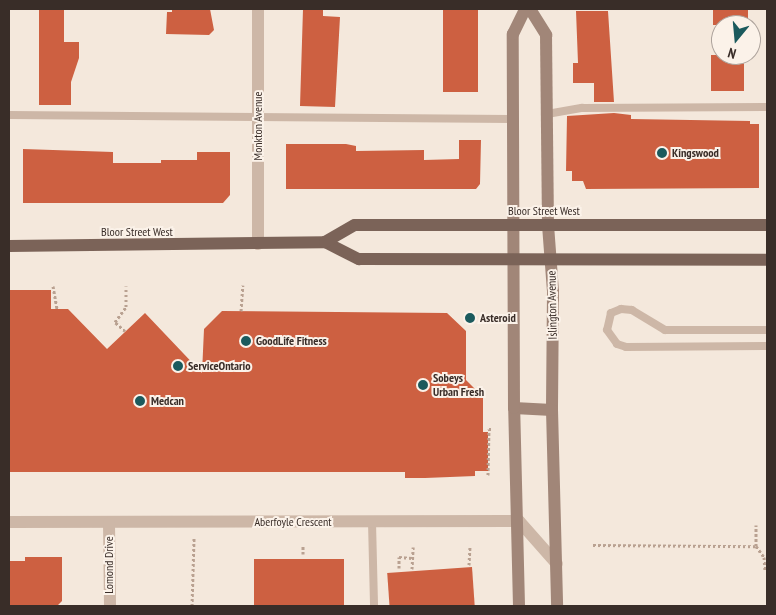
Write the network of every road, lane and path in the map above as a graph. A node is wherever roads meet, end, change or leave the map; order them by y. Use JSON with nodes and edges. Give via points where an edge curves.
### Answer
{"nodes":[{"id":1,"x":258,"y":9,"type":"edge"},
{"id":2,"x":525,"y":9,"type":"edge"},
{"id":3,"x":530,"y":9,"type":"edge"},
{"id":4,"x":767,"y":107,"type":"edge"},
{"id":5,"x":547,"y":114,"type":"junction"},
{"id":6,"x":9,"y":115,"type":"edge"},
{"id":7,"x":259,"y":115,"type":"junction"},
{"id":8,"x":514,"y":119,"type":"junction"},
{"id":9,"x":514,"y":225,"type":"junction"},
{"id":10,"x":548,"y":225,"type":"junction"},
{"id":11,"x":767,"y":225,"type":"edge"},
{"id":12,"x":325,"y":242,"type":"junction"},
{"id":13,"x":258,"y":244,"type":"junction"},
{"id":14,"x":9,"y":246,"type":"edge"},
{"id":15,"x":515,"y":259,"type":"junction"},
{"id":16,"x":550,"y":259,"type":"junction"},
{"id":17,"x":767,"y":260,"type":"edge"},
{"id":18,"x":243,"y":285,"type":"dead end"},
{"id":19,"x":53,"y":286,"type":"dead end"},
{"id":20,"x":126,"y":286,"type":"dead end"},
{"id":21,"x":57,"y":309,"type":"dead end"},
{"id":22,"x":241,"y":311,"type":"dead end"},
{"id":23,"x":767,"y":330,"type":"edge"},
{"id":24,"x":125,"y":331,"type":"dead end"},
{"id":25,"x":767,"y":346,"type":"edge"},
{"id":26,"x":514,"y":408,"type":"junction"},
{"id":27,"x":552,"y":410,"type":"junction"},
{"id":28,"x":494,"y":428,"type":"dead end"},
{"id":29,"x":488,"y":475,"type":"dead end"},
{"id":30,"x":519,"y":521,"type":"junction"},
{"id":31,"x":9,"y":522,"type":"edge"},
{"id":32,"x":372,"y":522,"type":"junction"},
{"id":33,"x":109,"y":523,"type":"junction"},
{"id":34,"x":194,"y":523,"type":"junction"},
{"id":35,"x":756,"y":525,"type":"dead end"},
{"id":36,"x":593,"y":545,"type":"dead end"},
{"id":37,"x":303,"y":546,"type":"dead end"},
{"id":38,"x":756,"y":546,"type":"junction"},
{"id":39,"x":413,"y":547,"type":"dead end"},
{"id":40,"x":470,"y":547,"type":"dead end"},
{"id":41,"x":303,"y":554,"type":"dead end"},
{"id":42,"x":412,"y":558,"type":"junction"},
{"id":43,"x":557,"y":564,"type":"junction"},
{"id":44,"x":469,"y":565,"type":"dead end"},
{"id":45,"x":399,"y":568,"type":"dead end"},
{"id":46,"x":412,"y":569,"type":"dead end"},
{"id":47,"x":765,"y":572,"type":"dead end"},
{"id":48,"x":110,"y":606,"type":"edge"},
{"id":49,"x":192,"y":606,"type":"edge"},
{"id":50,"x":374,"y":606,"type":"edge"},
{"id":51,"x":519,"y":606,"type":"edge"},
{"id":52,"x":556,"y":606,"type":"edge"}],
"edges":[{"from":1,"to":7,"type":"street","name":"Monkton Avenue"},
{"from":2,"to":8,"type":"main road","via":[[514,34]]},
{"from":3,"to":5,"type":"main road","name":"Islington Avenue","via":[[546,35]]},
{"from":4,"to":5,"type":"lane","via":[[582,108]]},
{"from":5,"to":10,"type":"main road","name":"Islington Avenue"},
{"from":6,"to":7,"type":"lane"},
{"from":7,"to":8,"type":"lane"},
{"from":7,"to":13,"type":"street","name":"Monkton Avenue"},
{"from":8,"to":9,"type":"main road"},
{"from":9,"to":10,"type":"main road","name":"Bloor Street West"},
{"from":9,"to":12,"type":"main road","name":"Bloor Street West","via":[[354,225]]},
{"from":9,"to":15,"type":"main road"},
{"from":10,"to":11,"type":"main road","name":"Bloor Street West"},
{"from":10,"to":16,"type":"main road","name":"Islington Avenue"},
{"from":12,"to":13,"type":"main road","name":"Bloor Street West"},
{"from":12,"to":15,"type":"main road","name":"Bloor Street West","via":[[359,259]]},
{"from":13,"to":14,"type":"main road","name":"Bloor Street West"},
{"from":15,"to":16,"type":"main road","name":"Bloor Street West"},
{"from":15,"to":26,"type":"main road"},
{"from":16,"to":17,"type":"main road","name":"Bloor Street West"},
{"from":16,"to":27,"type":"main road","name":"Islington Avenue","via":[[553,292]]},
{"from":18,"to":22,"type":"path"},
{"from":19,"to":21,"type":"path"},
{"from":20,"to":24,"type":"path","via":[[126,307],[115,322]]},
{"from":23,"to":25,"type":"lane","via":[[665,330],[632,310],[621,309],[611,313],[607,330],[617,344],[626,347]]},
{"from":26,"to":27,"type":"main road"},
{"from":26,"to":30,"type":"main road"},
{"from":27,"to":43,"type":"main road","name":"Islington Avenue"},
{"from":28,"to":29,"type":"path","via":[[489,429]]},
{"from":30,"to":32,"type":"street","name":"Aberfoyle Crescent"},
{"from":30,"to":43,"type":"street"},
{"from":30,"to":51,"type":"main road"},
{"from":31,"to":33,"type":"street","name":"Aberfoyle Crescent"},
{"from":32,"to":34,"type":"street","name":"Aberfoyle Crescent"},
{"from":32,"to":50,"type":"lane"},
{"from":33,"to":34,"type":"street","name":"Aberfoyle Crescent"},
{"from":33,"to":48,"type":"street","name":"Lomond Drive"},
{"from":34,"to":49,"type":"path"},
{"from":35,"to":38,"type":"path"},
{"from":36,"to":38,"type":"path"},
{"from":37,"to":41,"type":"path"},
{"from":38,"to":47,"type":"path","via":[[764,557]]},
{"from":39,"to":42,"type":"path"},
{"from":40,"to":44,"type":"path"},
{"from":42,"to":45,"type":"path","via":[[399,557]]},
{"from":42,"to":46,"type":"path"},
{"from":43,"to":52,"type":"main road","name":"Islington Avenue"}]}
